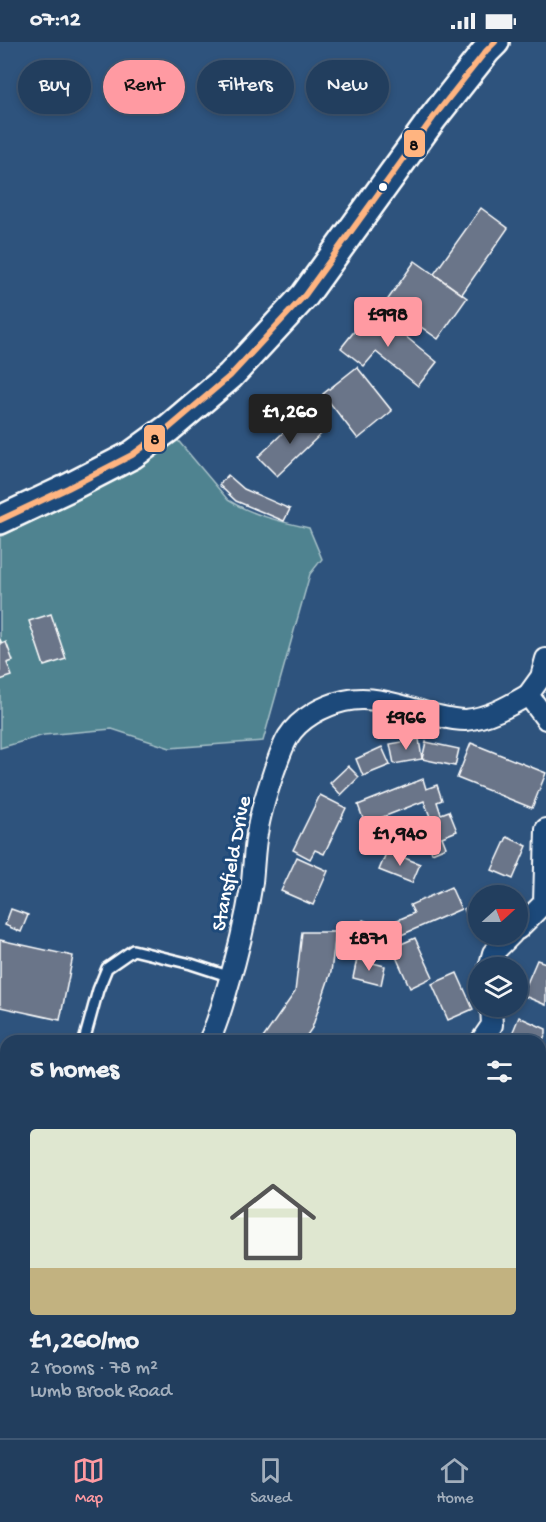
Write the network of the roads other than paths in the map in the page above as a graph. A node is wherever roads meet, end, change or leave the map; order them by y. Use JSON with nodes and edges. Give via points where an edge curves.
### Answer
{"nodes":[{"id":1,"x":495,"y":42,"type":"edge"},
{"id":2,"x":0,"y":520,"type":"edge"},
{"id":3,"x":546,"y":659,"type":"edge"},
{"id":4,"x":528,"y":695,"type":"junction"},
{"id":5,"x":546,"y":719,"type":"edge"},
{"id":6,"x":546,"y":830,"type":"edge"},
{"id":7,"x":528,"y":919,"type":"edge"},
{"id":8,"x":500,"y":945,"type":"edge"},
{"id":9,"x":492,"y":957,"type":"edge"},
{"id":10,"x":231,"y":977,"type":"junction"},
{"id":11,"x":492,"y":1017,"type":"edge"},
{"id":12,"x":86,"y":1035,"type":"edge"},
{"id":13,"x":212,"y":1035,"type":"edge"},
{"id":14,"x":485,"y":1035,"type":"edge"}],
"edges":[{"from":1,"to":2,"type":"street","via":[[433,118],[305,295],[230,376],[132,455]]},
{"from":3,"to":4,"type":"street","via":[[541,677]]},
{"from":4,"to":5,"type":"street"},
{"from":4,"to":10,"type":"street","name":"Stansfield Drive","via":[[488,715],[465,720],[379,700],[348,700],[322,709],[297,727],[283,747],[266,794]]},
{"from":6,"to":7,"type":"street","via":[[544,903]]},
{"from":8,"to":9,"type":"street"},
{"from":10,"to":12,"type":"lane","via":[[133,950],[107,968]]},
{"from":10,"to":13,"type":"street","name":"Stansfield Drive"},
{"from":11,"to":14,"type":"street","via":[[492,1025]]}]}
